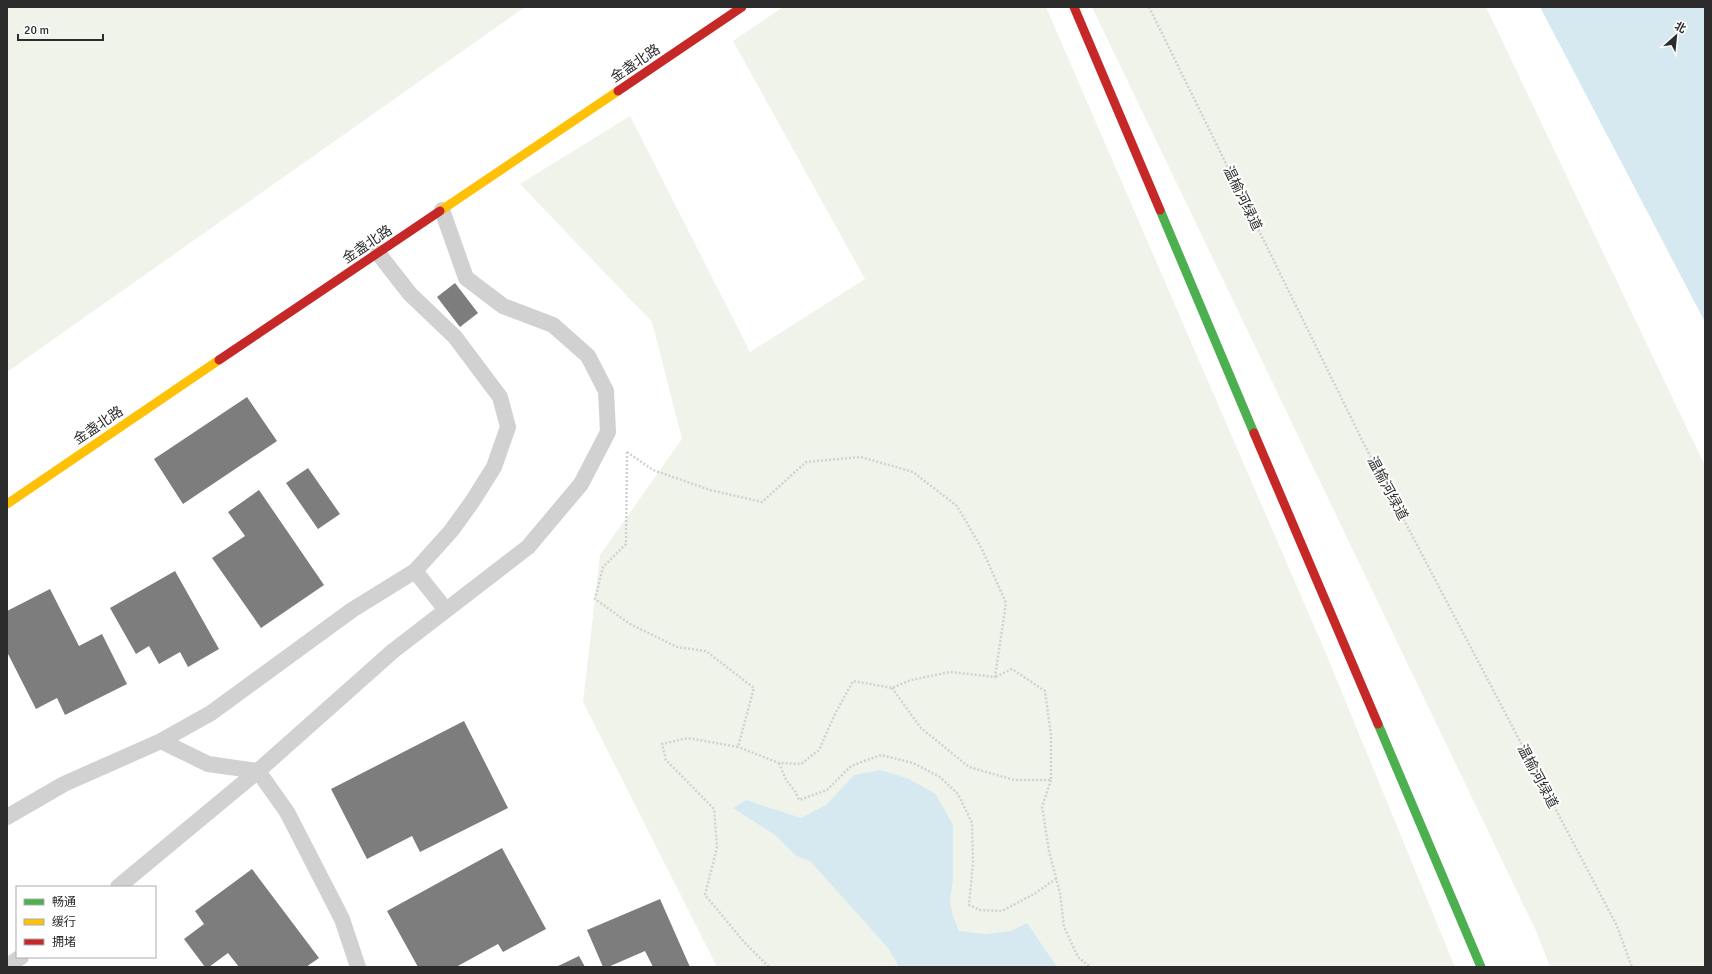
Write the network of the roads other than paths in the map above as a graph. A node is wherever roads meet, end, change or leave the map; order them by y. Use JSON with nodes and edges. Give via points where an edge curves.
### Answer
{"nodes":[{"id":1,"x":742,"y":7,"type":"edge"},
{"id":2,"x":1074,"y":7,"type":"edge"},
{"id":3,"x":442,"y":210,"type":"junction"},
{"id":4,"x":378,"y":253,"type":"junction"},
{"id":5,"x":7,"y":504,"type":"edge"},
{"id":6,"x":415,"y":571,"type":"junction"},
{"id":7,"x":446,"y":610,"type":"junction"},
{"id":8,"x":161,"y":741,"type":"junction"},
{"id":9,"x":258,"y":770,"type":"junction"},
{"id":10,"x":7,"y":817,"type":"edge"},
{"id":11,"x":119,"y":886,"type":"edge"},
{"id":12,"x":19,"y":958,"type":"edge"},
{"id":13,"x":7,"y":966,"type":"edge"},
{"id":14,"x":358,"y":967,"type":"edge"},
{"id":15,"x":1481,"y":967,"type":"edge"}],
"edges":[{"from":1,"to":3,"type":"street","name":"金盏北路"},
{"from":2,"to":15,"type":"street"},
{"from":3,"to":4,"type":"street","name":"金盏北路"},
{"from":3,"to":7,"type":"lane","via":[[466,278],[503,306],[554,325],[588,356],[606,390],[608,432],[581,484],[528,547]]},
{"from":4,"to":5,"type":"street","name":"金盏北路"},
{"from":4,"to":6,"type":"lane","via":[[410,294],[455,337],[500,397],[508,427],[494,467],[472,502]]},
{"from":6,"to":7,"type":"lane"},
{"from":6,"to":8,"type":"lane","via":[[352,610],[211,713]]},
{"from":7,"to":9,"type":"lane","via":[[393,651]]},
{"from":8,"to":9,"type":"lane","via":[[208,764]]},
{"from":8,"to":10,"type":"lane","via":[[64,784]]},
{"from":9,"to":11,"type":"lane"},
{"from":9,"to":14,"type":"lane","via":[[287,812],[342,918]]},
{"from":12,"to":13,"type":"lane"}]}
